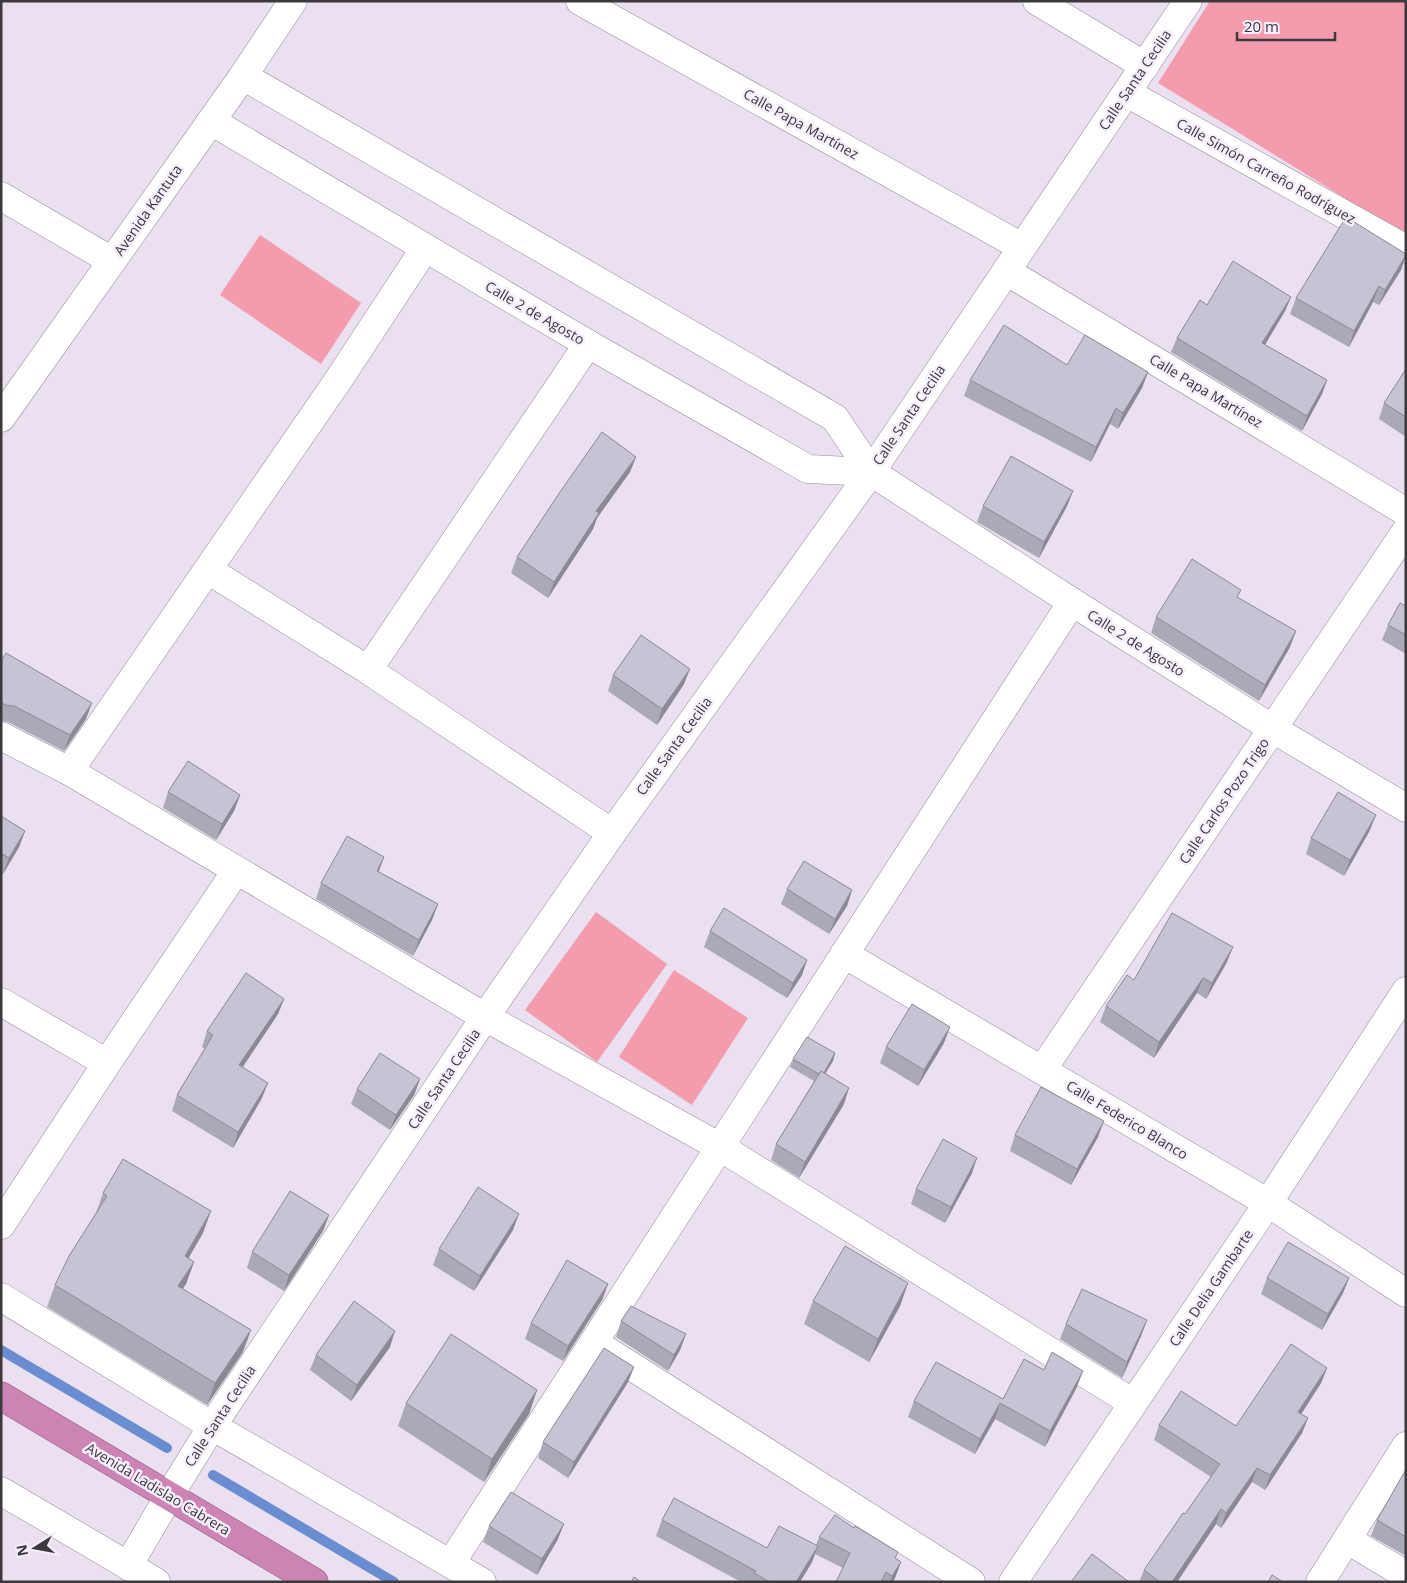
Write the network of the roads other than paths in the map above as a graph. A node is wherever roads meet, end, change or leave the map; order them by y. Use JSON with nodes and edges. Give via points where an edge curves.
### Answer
{"nodes":[{"id":1,"x":293,"y":1,"type":"edge"},
{"id":2,"x":580,"y":1,"type":"edge"},
{"id":3,"x":1037,"y":1,"type":"edge"},
{"id":4,"x":1188,"y":1,"type":"edge"},
{"id":5,"x":1145,"y":66,"type":"junction"},
{"id":6,"x":243,"y":76,"type":"junction"},
{"id":7,"x":1127,"y":93,"type":"junction"},
{"id":8,"x":211,"y":121,"type":"junction"},
{"id":9,"x":1,"y":196,"type":"edge"},
{"id":10,"x":1022,"y":247,"type":"junction"},
{"id":11,"x":425,"y":248,"type":"junction"},
{"id":12,"x":1406,"y":249,"type":"edge"},
{"id":13,"x":112,"y":261,"type":"junction"},
{"id":14,"x":1006,"y":271,"type":"junction"},
{"id":15,"x":588,"y":344,"type":"junction"},
{"id":16,"x":1,"y":418,"type":"edge"},
{"id":17,"x":871,"y":472,"type":"junction"},
{"id":18,"x":1406,"y":512,"type":"edge"},
{"id":19,"x":1406,"y":531,"type":"edge"},
{"id":20,"x":208,"y":570,"type":"junction"},
{"id":21,"x":1072,"y":602,"type":"junction"},
{"id":22,"x":368,"y":670,"type":"junction"},
{"id":23,"x":1273,"y":729,"type":"junction"},
{"id":24,"x":1,"y":736,"type":"edge"},
{"id":25,"x":69,"y":772,"type":"junction"},
{"id":26,"x":1406,"y":808,"type":"edge"},
{"id":27,"x":612,"y":833,"type":"junction"},
{"id":28,"x":236,"y":871,"type":"junction"},
{"id":29,"x":844,"y":954,"type":"junction"},
{"id":30,"x":1406,"y":991,"type":"edge"},
{"id":31,"x":1,"y":1002,"type":"edge"},
{"id":32,"x":485,"y":1017,"type":"junction"},
{"id":33,"x":107,"y":1063,"type":"junction"},
{"id":34,"x":1042,"y":1070,"type":"junction"},
{"id":35,"x":720,"y":1147,"type":"junction"},
{"id":36,"x":1268,"y":1203,"type":"junction"},
{"id":37,"x":1,"y":1225,"type":"edge"},
{"id":38,"x":1406,"y":1293,"type":"edge"},
{"id":39,"x":1,"y":1296,"type":"edge"},
{"id":40,"x":594,"y":1342,"type":"junction"},
{"id":41,"x":1,"y":1396,"type":"edge"},
{"id":42,"x":1133,"y":1403,"type":"junction"},
{"id":43,"x":212,"y":1426,"type":"junction"},
{"id":44,"x":1406,"y":1446,"type":"edge"},
{"id":45,"x":1,"y":1490,"type":"edge"},
{"id":46,"x":169,"y":1496,"type":"junction"},
{"id":47,"x":1348,"y":1540,"type":"junction"},
{"id":48,"x":450,"y":1563,"type":"junction"},
{"id":49,"x":128,"y":1566,"type":"junction"},
{"id":50,"x":1406,"y":1574,"type":"edge"},
{"id":51,"x":156,"y":1582,"type":"edge"},
{"id":52,"x":314,"y":1582,"type":"edge"},
{"id":53,"x":482,"y":1582,"type":"edge"},
{"id":54,"x":971,"y":1582,"type":"edge"},
{"id":55,"x":1013,"y":1582,"type":"edge"},
{"id":56,"x":1320,"y":1582,"type":"edge"}],
"edges":[{"from":1,"to":6,"type":"street","name":"Avenida Kantuta"},
{"from":2,"to":10,"type":"street","name":"Calle Papa Martínez"},
{"from":3,"to":5,"type":"street"},
{"from":4,"to":5,"type":"street","name":"Calle Santa Cecilia"},
{"from":5,"to":7,"type":"street","name":"Calle Santa Cecilia"},
{"from":6,"to":8,"type":"street","name":"Avenida Kantuta"},
{"from":6,"to":17,"type":"street","name":"Calle 2 de Agosto","via":[[835,418]]},
{"from":7,"to":10,"type":"street","name":"Calle Santa Cecilia"},
{"from":7,"to":12,"type":"street","name":"Calle Simón Carreño Rodríguez"},
{"from":8,"to":11,"type":"street","name":"Calle 2 de Agosto"},
{"from":8,"to":13,"type":"street","name":"Avenida Kantuta"},
{"from":9,"to":13,"type":"street"},
{"from":10,"to":14,"type":"street","name":"Calle Santa Cecilia"},
{"from":11,"to":15,"type":"street","name":"Calle 2 de Agosto"},
{"from":11,"to":20,"type":"street"},
{"from":13,"to":16,"type":"street","name":"Avenida Kantuta"},
{"from":14,"to":17,"type":"street","name":"Calle Santa Cecilia"},
{"from":14,"to":18,"type":"street","name":"Calle Papa Martínez"},
{"from":15,"to":17,"type":"street","name":"Calle 2 de Agosto","via":[[808,469]]},
{"from":15,"to":22,"type":"street"},
{"from":17,"to":21,"type":"street","name":"Calle 2 de Agosto"},
{"from":17,"to":27,"type":"street","name":"Calle Santa Cecilia"},
{"from":19,"to":23,"type":"street","name":"Calle Carlos Pozo Trigo"},
{"from":20,"to":22,"type":"street"},
{"from":20,"to":25,"type":"street"},
{"from":21,"to":23,"type":"street","name":"Calle 2 de Agosto"},
{"from":21,"to":29,"type":"street"},
{"from":22,"to":27,"type":"street"},
{"from":23,"to":26,"type":"street","name":"Calle 2 de Agosto"},
{"from":23,"to":34,"type":"street","name":"Calle Carlos Pozo Trigo"},
{"from":24,"to":25,"type":"street"},
{"from":25,"to":28,"type":"street"},
{"from":27,"to":32,"type":"street","name":"Calle Santa Cecilia"},
{"from":28,"to":32,"type":"street"},
{"from":28,"to":33,"type":"street"},
{"from":29,"to":34,"type":"street","name":"Calle Federico Blanco"},
{"from":29,"to":35,"type":"street"},
{"from":30,"to":36,"type":"street","name":"Calle Delia Gambarte"},
{"from":31,"to":33,"type":"street"},
{"from":32,"to":35,"type":"street"},
{"from":32,"to":43,"type":"street","name":"Calle Santa Cecilia"},
{"from":33,"to":37,"type":"street"},
{"from":34,"to":36,"type":"street","name":"Calle Federico Blanco"},
{"from":35,"to":40,"type":"street"},
{"from":35,"to":42,"type":"street"},
{"from":36,"to":38,"type":"street","name":"Calle Federico Blanco"},
{"from":36,"to":42,"type":"street","name":"Calle Delia Gambarte"},
{"from":39,"to":43,"type":"street"},
{"from":40,"to":48,"type":"street"},
{"from":40,"to":54,"type":"street"},
{"from":41,"to":46,"type":"highway","name":"Avenida Ladislao Cabrera"},
{"from":42,"to":55,"type":"street","name":"Calle Delia Gambarte"},
{"from":43,"to":46,"type":"street","name":"Calle Santa Cecilia"},
{"from":43,"to":48,"type":"street"},
{"from":44,"to":47,"type":"street"},
{"from":45,"to":49,"type":"street"},
{"from":46,"to":49,"type":"street","name":"Calle Santa Cecilia"},
{"from":46,"to":52,"type":"highway","name":"Avenida Ladislao Cabrera"},
{"from":47,"to":50,"type":"street"},
{"from":47,"to":56,"type":"street"},
{"from":48,"to":53,"type":"street"},
{"from":49,"to":51,"type":"street"}]}
